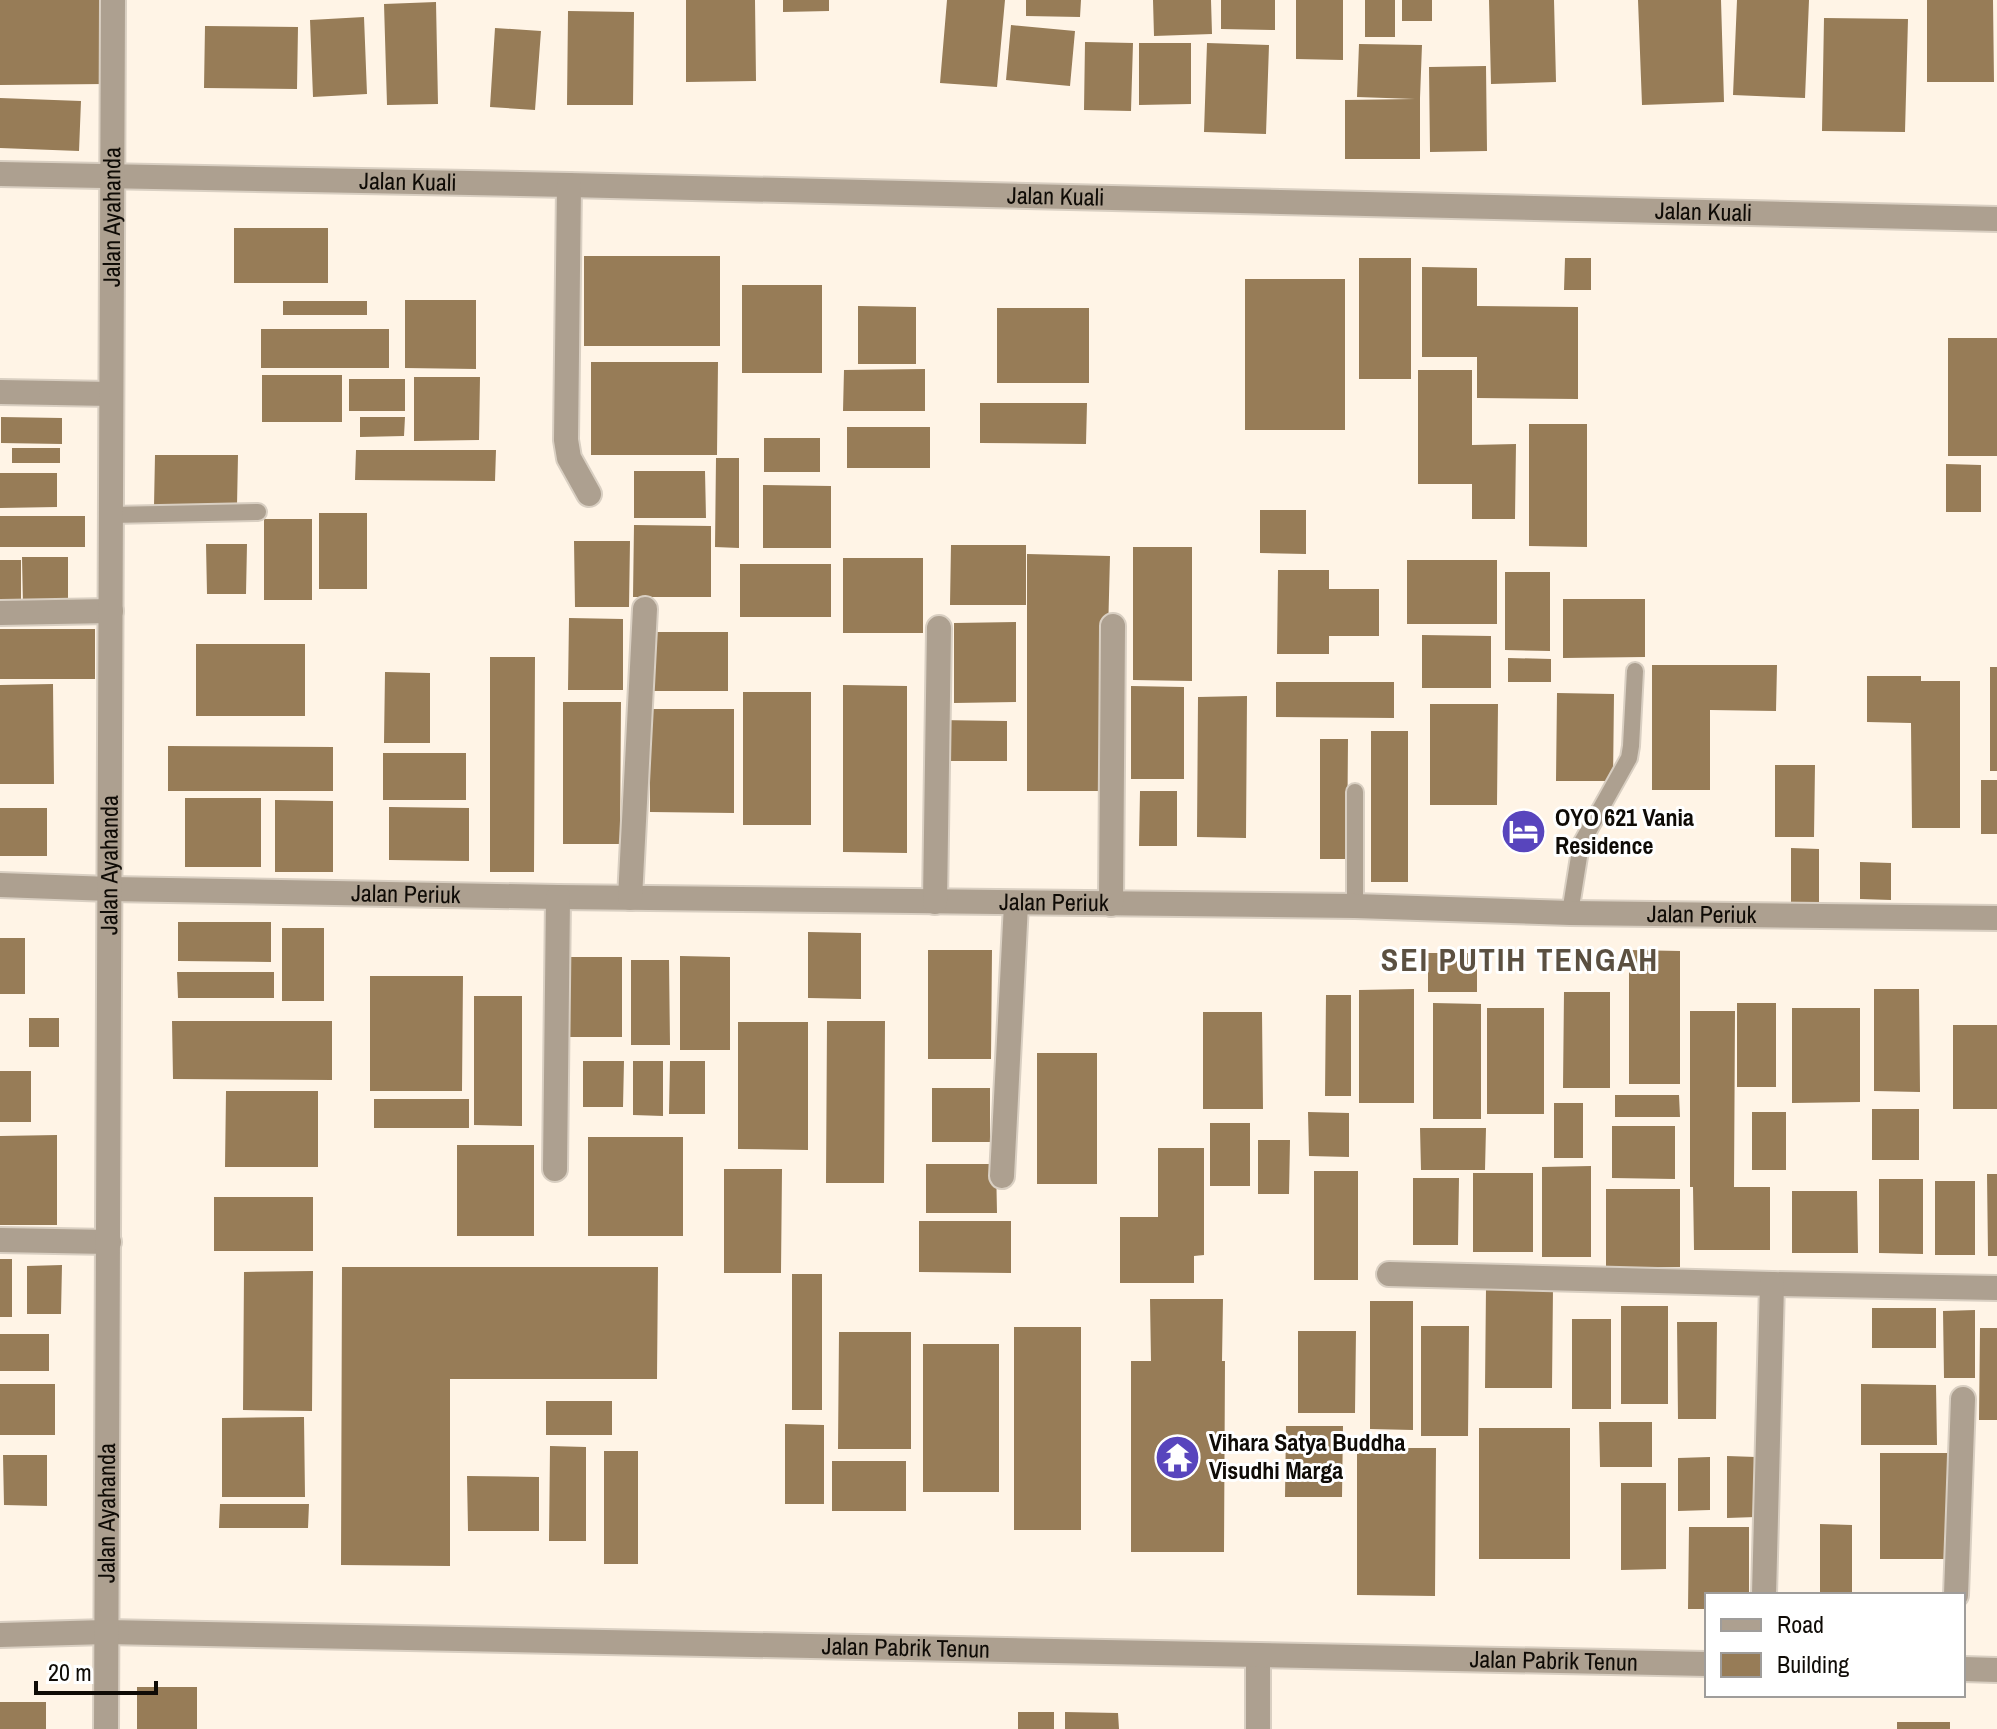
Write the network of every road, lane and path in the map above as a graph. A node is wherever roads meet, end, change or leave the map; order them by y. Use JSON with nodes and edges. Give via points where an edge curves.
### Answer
{"nodes":[{"id":1,"x":113,"y":0,"type":"edge"},
{"id":2,"x":0,"y":174,"type":"edge"},
{"id":3,"x":112,"y":177,"type":"junction"},
{"id":4,"x":569,"y":185,"type":"junction"},
{"id":5,"x":1997,"y":219,"type":"edge"},
{"id":6,"x":0,"y":392,"type":"edge"},
{"id":7,"x":111,"y":394,"type":"junction"},
{"id":8,"x":589,"y":494,"type":"dead end"},
{"id":9,"x":258,"y":512,"type":"dead end"},
{"id":10,"x":111,"y":515,"type":"junction"},
{"id":11,"x":645,"y":609,"type":"dead end"},
{"id":12,"x":111,"y":611,"type":"junction"},
{"id":13,"x":0,"y":613,"type":"edge"},
{"id":14,"x":1113,"y":626,"type":"dead end"},
{"id":15,"x":939,"y":628,"type":"dead end"},
{"id":16,"x":1635,"y":671,"type":"dead end"},
{"id":17,"x":1355,"y":792,"type":"dead end"},
{"id":18,"x":0,"y":885,"type":"edge"},
{"id":19,"x":110,"y":889,"type":"junction"},
{"id":20,"x":558,"y":897,"type":"junction"},
{"id":21,"x":630,"y":898,"type":"junction"},
{"id":22,"x":935,"y":902,"type":"junction"},
{"id":23,"x":1016,"y":904,"type":"junction"},
{"id":24,"x":1111,"y":904,"type":"junction"},
{"id":25,"x":1355,"y":906,"type":"junction"},
{"id":26,"x":1570,"y":913,"type":"junction"},
{"id":27,"x":1997,"y":918,"type":"edge"},
{"id":28,"x":555,"y":1169,"type":"dead end"},
{"id":29,"x":1002,"y":1176,"type":"dead end"},
{"id":30,"x":0,"y":1240,"type":"edge"},
{"id":31,"x":109,"y":1242,"type":"junction"},
{"id":32,"x":1389,"y":1274,"type":"dead end"},
{"id":33,"x":1772,"y":1284,"type":"junction"},
{"id":34,"x":1997,"y":1288,"type":"edge"},
{"id":35,"x":1963,"y":1399,"type":"dead end"},
{"id":36,"x":1764,"y":1593,"type":"edge"},
{"id":37,"x":1956,"y":1593,"type":"edge"},
{"id":38,"x":106,"y":1632,"type":"junction"},
{"id":39,"x":0,"y":1635,"type":"edge"},
{"id":40,"x":1258,"y":1655,"type":"junction"},
{"id":41,"x":1705,"y":1664,"type":"edge"},
{"id":42,"x":1965,"y":1669,"type":"edge"},
{"id":43,"x":1997,"y":1670,"type":"edge"},
{"id":44,"x":106,"y":1729,"type":"edge"},
{"id":45,"x":1258,"y":1729,"type":"edge"}],
"edges":[{"from":1,"to":3,"type":"street","name":"Jalan Ayahanda"},
{"from":2,"to":3,"type":"street","name":"Jalan Kuali"},
{"from":3,"to":4,"type":"street","name":"Jalan Kuali"},
{"from":3,"to":7,"type":"street","name":"Jalan Ayahanda"},
{"from":4,"to":5,"type":"street","name":"Jalan Kuali"},
{"from":4,"to":8,"type":"street","via":[[566,440],[569,458]]},
{"from":6,"to":7,"type":"street"},
{"from":7,"to":10,"type":"street","name":"Jalan Ayahanda"},
{"from":9,"to":10,"type":"lane"},
{"from":10,"to":12,"type":"street","name":"Jalan Ayahanda"},
{"from":11,"to":21,"type":"street"},
{"from":12,"to":13,"type":"street"},
{"from":12,"to":19,"type":"street","name":"Jalan Ayahanda"},
{"from":14,"to":24,"type":"street"},
{"from":15,"to":22,"type":"street"},
{"from":16,"to":26,"type":"lane","via":[[1629,758],[1581,844]]},
{"from":17,"to":25,"type":"lane"},
{"from":18,"to":19,"type":"street","name":"Jalan Periuk"},
{"from":19,"to":20,"type":"street","name":"Jalan Periuk"},
{"from":19,"to":31,"type":"street","name":"Jalan Ayahanda"},
{"from":20,"to":21,"type":"street","name":"Jalan Periuk"},
{"from":20,"to":28,"type":"street"},
{"from":21,"to":22,"type":"street","name":"Jalan Periuk"},
{"from":22,"to":23,"type":"street","name":"Jalan Periuk"},
{"from":23,"to":24,"type":"street","name":"Jalan Periuk"},
{"from":23,"to":29,"type":"street"},
{"from":24,"to":25,"type":"street","name":"Jalan Periuk"},
{"from":25,"to":26,"type":"street","name":"Jalan Periuk"},
{"from":26,"to":27,"type":"street","name":"Jalan Periuk"},
{"from":30,"to":31,"type":"street"},
{"from":31,"to":38,"type":"street","name":"Jalan Ayahanda"},
{"from":32,"to":33,"type":"street"},
{"from":33,"to":34,"type":"street"},
{"from":33,"to":36,"type":"street"},
{"from":35,"to":37,"type":"street"},
{"from":38,"to":39,"type":"street","name":"Jalan Pabrik Tenun"},
{"from":38,"to":40,"type":"street","name":"Jalan Pabrik Tenun"},
{"from":38,"to":44,"type":"street","name":"Jalan Ayahanda"},
{"from":40,"to":41,"type":"street","name":"Jalan Pabrik Tenun"},
{"from":40,"to":45,"type":"street"},
{"from":42,"to":43,"type":"street"}]}
